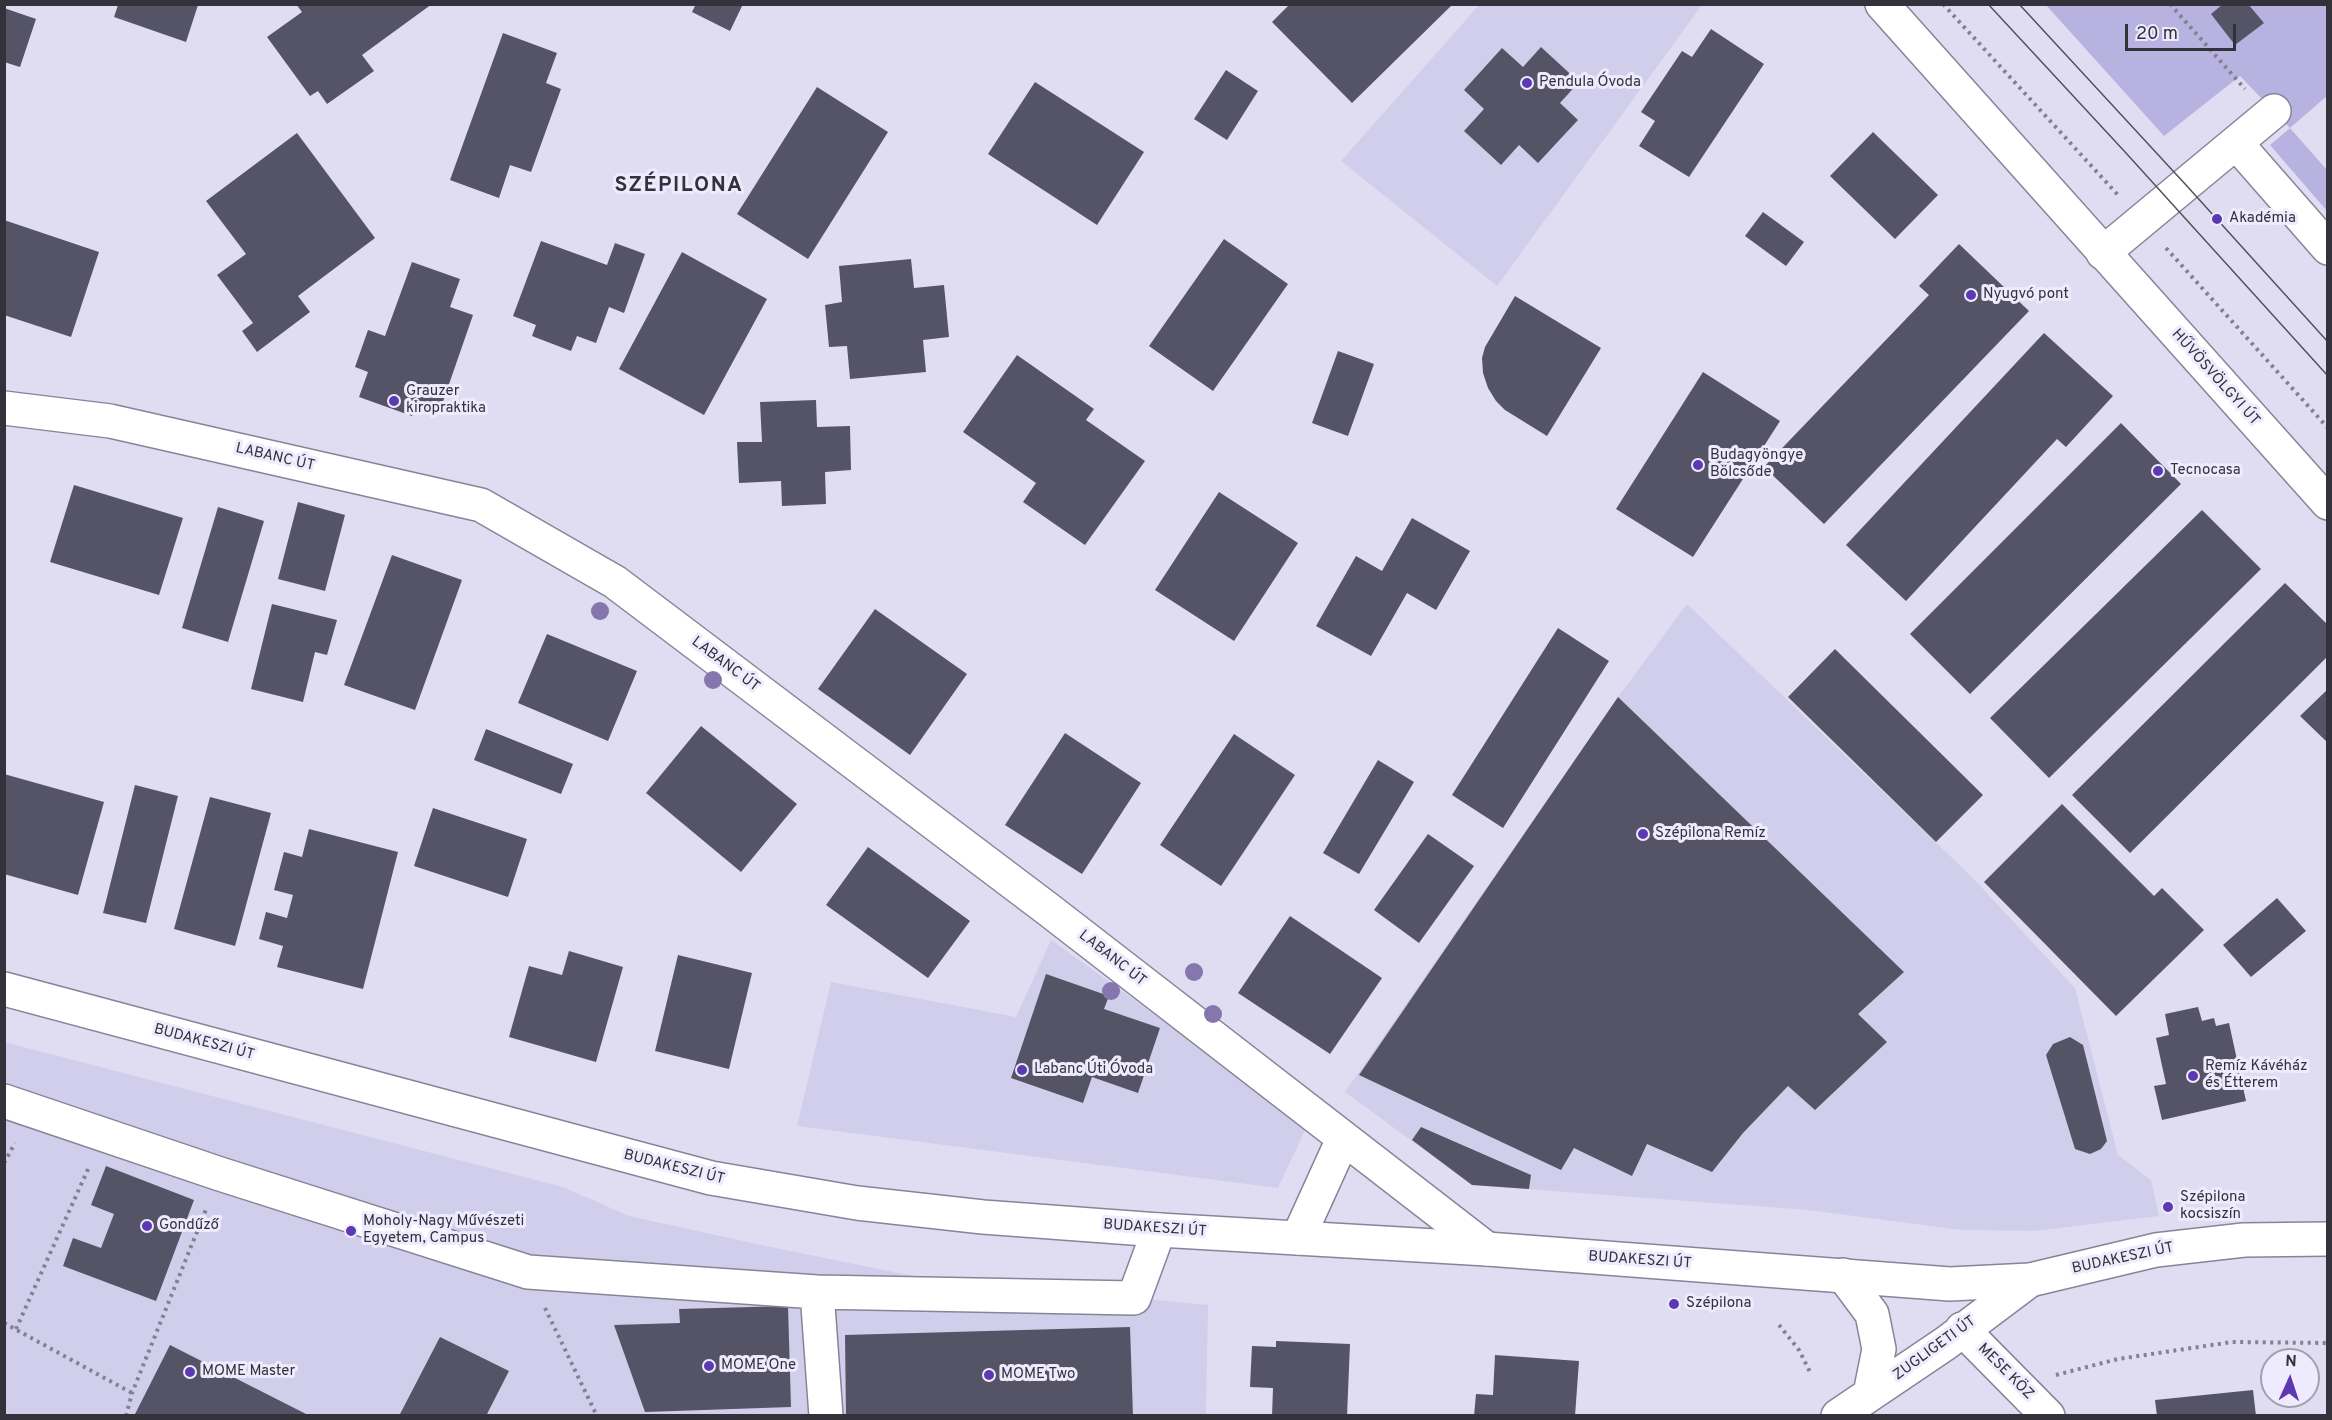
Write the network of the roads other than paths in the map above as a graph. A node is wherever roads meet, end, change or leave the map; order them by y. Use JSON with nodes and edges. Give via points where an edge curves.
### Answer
{"nodes":[{"id":1,"x":1882,"y":4,"type":"edge"},
{"id":2,"x":2272,"y":113,"type":"road end"},
{"id":3,"x":2237,"y":144,"type":"junction"},
{"id":4,"x":2328,"y":248,"type":"edge"},
{"id":5,"x":2103,"y":252,"type":"junction"},
{"id":6,"x":4,"y":408,"type":"edge"},
{"id":7,"x":2328,"y":503,"type":"edge"},
{"id":8,"x":4,"y":990,"type":"edge"},
{"id":9,"x":4,"y":1101,"type":"edge"},
{"id":10,"x":1343,"y":1140,"type":"junction"},
{"id":11,"x":1159,"y":1230,"type":"junction"},
{"id":12,"x":1298,"y":1238,"type":"junction"},
{"id":13,"x":2328,"y":1239,"type":"edge"},
{"id":14,"x":1486,"y":1249,"type":"junction"},
{"id":15,"x":1843,"y":1275,"type":"junction"},
{"id":16,"x":2030,"y":1280,"type":"junction"},
{"id":17,"x":817,"y":1292,"type":"junction"},
{"id":18,"x":1962,"y":1329,"type":"junction"},
{"id":19,"x":1870,"y":1394,"type":"junction"},
{"id":20,"x":826,"y":1416,"type":"edge"},
{"id":21,"x":1838,"y":1416,"type":"edge"},
{"id":22,"x":2048,"y":1416,"type":"edge"}],
"edges":[{"from":1,"to":5,"type":"main road","name":"HŰVÖSVÖLGYI ÚT"},
{"from":2,"to":3,"type":"main road"},
{"from":3,"to":4,"type":"main road"},
{"from":3,"to":5,"type":"main road"},
{"from":5,"to":7,"type":"main road","name":"HŰVÖSVÖLGYI ÚT"},
{"from":6,"to":10,"type":"main road","name":"LABANC ÚT","via":[[110,421],[481,505],[615,582],[1049,910]]},
{"from":8,"to":11,"type":"main road","name":"BUDAKESZI ÚT","via":[[711,1178],[868,1205]]},
{"from":9,"to":17,"type":"main road","via":[[528,1272]]},
{"from":10,"to":12,"type":"main road"},
{"from":10,"to":14,"type":"main road","name":"LABANC ÚT"},
{"from":11,"to":12,"type":"main road","name":"BUDAKESZI ÚT"},
{"from":11,"to":17,"type":"main road","via":[[1134,1298]]},
{"from":12,"to":14,"type":"main road","name":"BUDAKESZI ÚT"},
{"from":13,"to":16,"type":"main road","name":"BUDAKESZI ÚT","via":[[2244,1240],[2156,1250]]},
{"from":14,"to":15,"type":"main road","name":"BUDAKESZI ÚT"},
{"from":15,"to":16,"type":"main road","name":"BUDAKESZI ÚT","via":[[1950,1284]]},
{"from":15,"to":19,"type":"main road","via":[[1872,1314],[1879,1349]]},
{"from":16,"to":18,"type":"main road","name":"ZUGLIGETI ÚT"},
{"from":17,"to":20,"type":"main road"},
{"from":18,"to":19,"type":"main road","name":"ZUGLIGETI ÚT"},
{"from":18,"to":22,"type":"main road","name":"MESE KÖZ"},
{"from":19,"to":21,"type":"main road","name":"ZUGLIGETI ÚT"}]}
